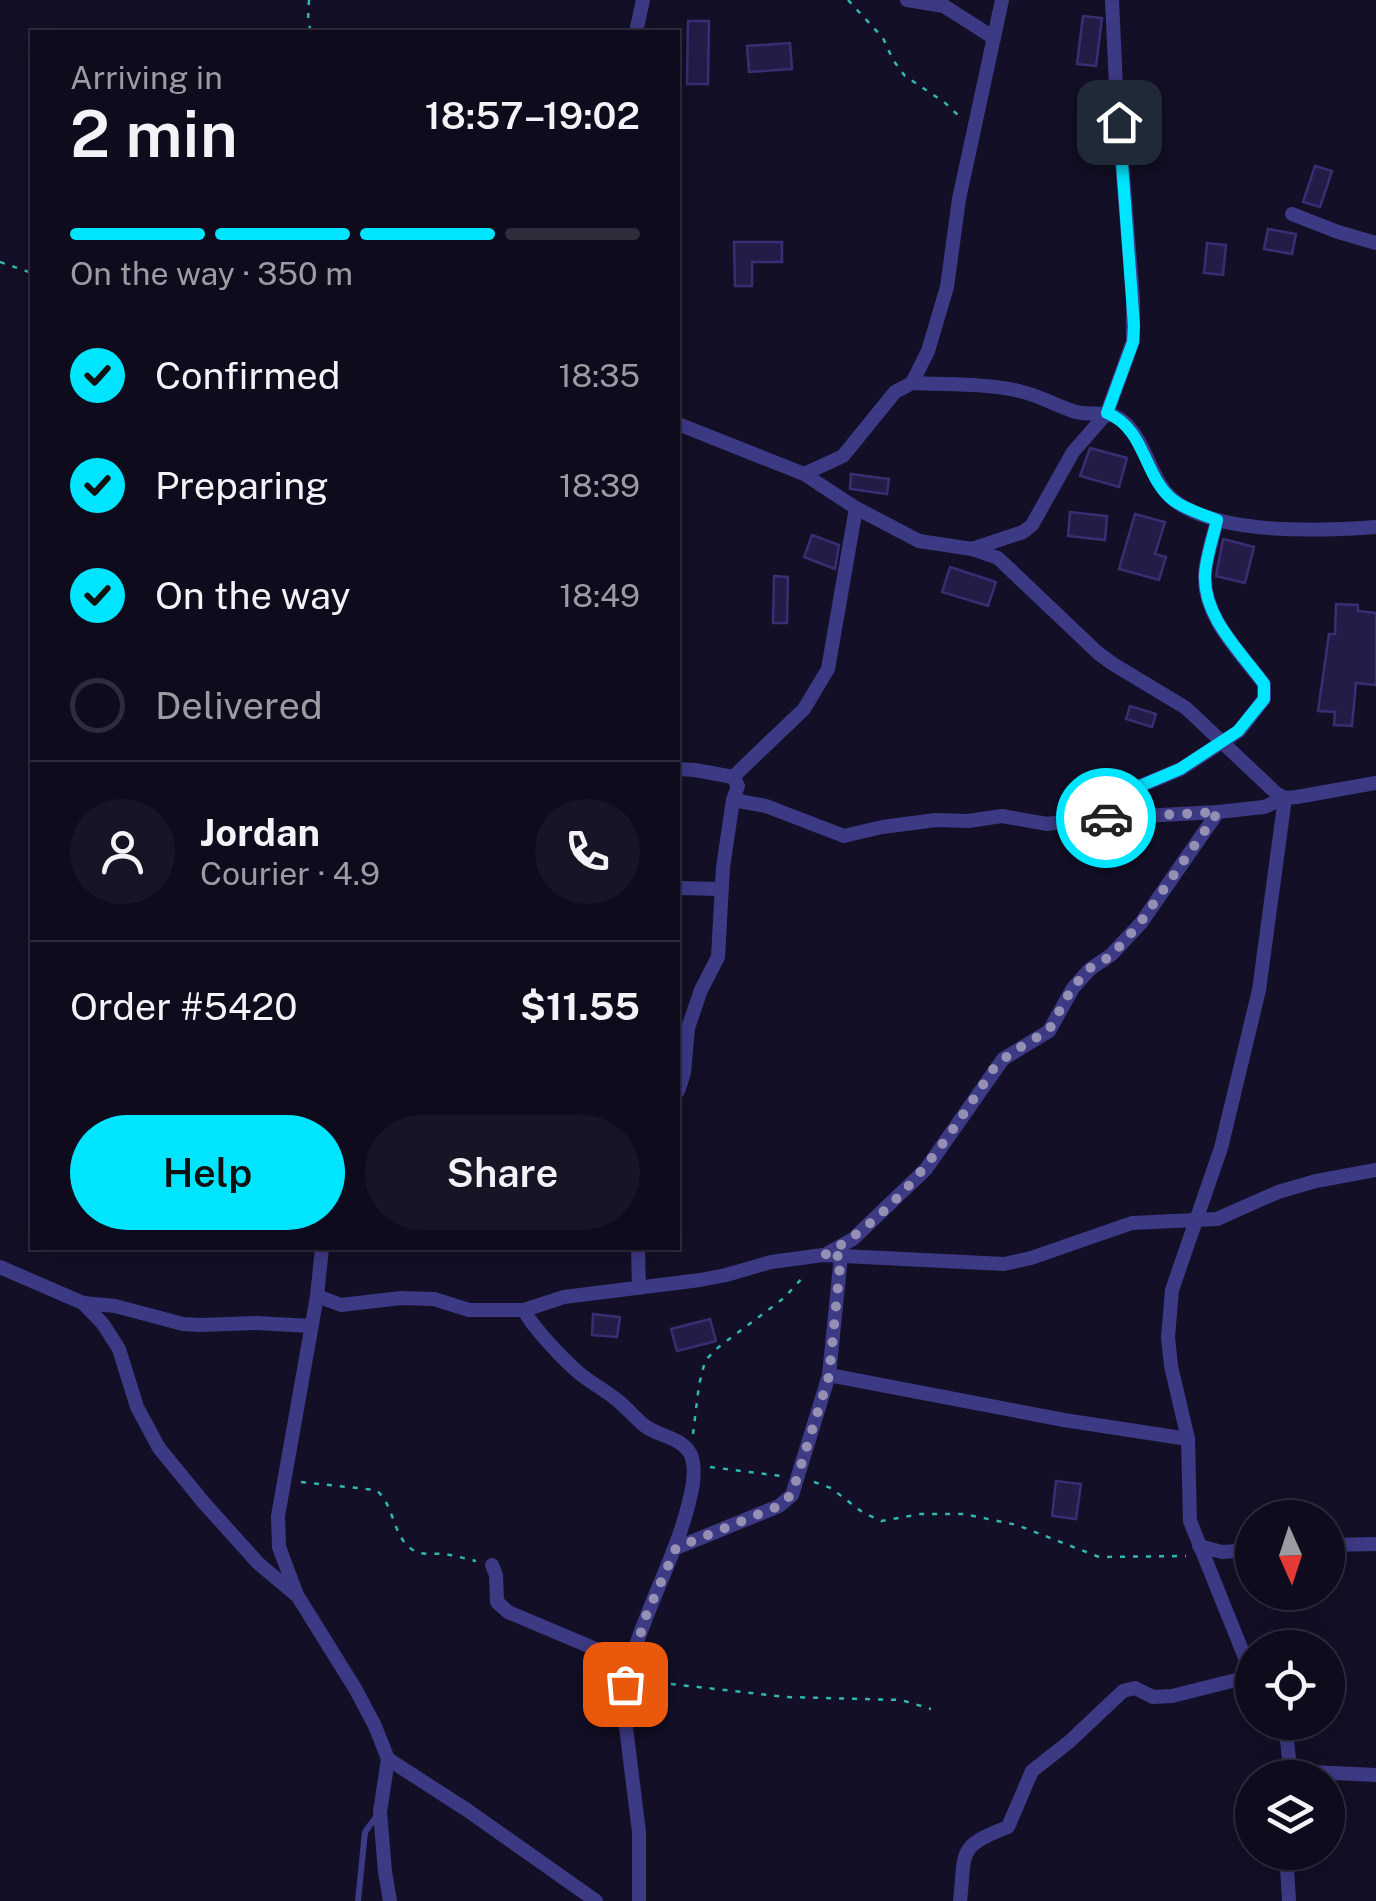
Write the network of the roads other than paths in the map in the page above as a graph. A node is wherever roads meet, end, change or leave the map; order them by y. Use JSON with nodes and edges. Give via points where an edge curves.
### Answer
{"nodes":[{"id":1,"x":643,"y":0,"type":"edge"},
{"id":2,"x":908,"y":0,"type":"edge"},
{"id":3,"x":1002,"y":0,"type":"edge"},
{"id":4,"x":1112,"y":0,"type":"edge"},
{"id":5,"x":636,"y":30,"type":"edge"},
{"id":6,"x":994,"y":38,"type":"junction"},
{"id":7,"x":1292,"y":214,"type":"dead end"},
{"id":8,"x":1376,"y":242,"type":"edge"},
{"id":9,"x":912,"y":383,"type":"junction"},
{"id":10,"x":1107,"y":413,"type":"junction"},
{"id":11,"x":680,"y":425,"type":"edge"},
{"id":12,"x":804,"y":474,"type":"junction"},
{"id":13,"x":856,"y":508,"type":"junction"},
{"id":14,"x":1217,"y":520,"type":"junction"},
{"id":15,"x":1376,"y":528,"type":"edge"},
{"id":16,"x":972,"y":549,"type":"junction"},
{"id":17,"x":1220,"y":741,"type":"junction"},
{"id":18,"x":680,"y":769,"type":"edge"},
{"id":19,"x":733,"y":778,"type":"junction"},
{"id":20,"x":1376,"y":783,"type":"edge"},
{"id":21,"x":1285,"y":798,"type":"junction"},
{"id":22,"x":733,"y":800,"type":"junction"},
{"id":23,"x":1218,"y":812,"type":"junction"},
{"id":24,"x":1085,"y":819,"type":"junction"},
{"id":25,"x":680,"y":888,"type":"edge"},
{"id":26,"x":720,"y":889,"type":"junction"},
{"id":27,"x":680,"y":1085,"type":"edge"},
{"id":28,"x":1376,"y":1170,"type":"edge"},
{"id":29,"x":1196,"y":1218,"type":"junction"},
{"id":30,"x":322,"y":1250,"type":"edge"},
{"id":31,"x":638,"y":1250,"type":"edge"},
{"id":32,"x":823,"y":1256,"type":"junction"},
{"id":33,"x":841,"y":1256,"type":"junction"},
{"id":34,"x":0,"y":1267,"type":"edge"},
{"id":35,"x":638,"y":1288,"type":"junction"},
{"id":36,"x":316,"y":1296,"type":"junction"},
{"id":37,"x":83,"y":1303,"type":"junction"},
{"id":38,"x":524,"y":1310,"type":"junction"},
{"id":39,"x":311,"y":1326,"type":"junction"},
{"id":40,"x":829,"y":1376,"type":"junction"},
{"id":41,"x":1188,"y":1439,"type":"junction"},
{"id":42,"x":1376,"y":1544,"type":"edge"},
{"id":43,"x":1345,"y":1545,"type":"edge"},
{"id":44,"x":676,"y":1548,"type":"junction"},
{"id":45,"x":1201,"y":1550,"type":"junction"},
{"id":46,"x":1235,"y":1551,"type":"edge"},
{"id":47,"x":492,"y":1565,"type":"road end"},
{"id":48,"x":297,"y":1595,"type":"junction"},
{"id":49,"x":1235,"y":1633,"type":"edge"},
{"id":50,"x":629,"y":1675,"type":"junction"},
{"id":51,"x":1235,"y":1679,"type":"edge"},
{"id":52,"x":388,"y":1759,"type":"junction"},
{"id":53,"x":1345,"y":1775,"type":"edge"},
{"id":54,"x":1376,"y":1775,"type":"edge"},
{"id":55,"x":380,"y":1812,"type":"junction"},
{"id":56,"x":1287,"y":1870,"type":"edge"},
{"id":57,"x":358,"y":1901,"type":"edge"},
{"id":58,"x":390,"y":1901,"type":"edge"},
{"id":59,"x":596,"y":1901,"type":"edge"},
{"id":60,"x":639,"y":1901,"type":"edge"},
{"id":61,"x":960,"y":1901,"type":"edge"},
{"id":62,"x":1289,"y":1901,"type":"edge"}],
"edges":[{"from":1,"to":5,"type":"street"},
{"from":2,"to":6,"type":"street","via":[[944,6]]},
{"from":3,"to":6,"type":"street"},
{"from":4,"to":10,"type":"street","via":[[1134,326]]},
{"from":6,"to":9,"type":"street","via":[[958,199],[947,287]]},
{"from":7,"to":8,"type":"street"},
{"from":9,"to":10,"type":"street","via":[[1022,391],[1075,412]]},
{"from":9,"to":12,"type":"street","via":[[895,392],[843,456]]},
{"from":10,"to":14,"type":"street","via":[[1134,433],[1173,500]]},
{"from":10,"to":16,"type":"street","via":[[1074,452],[1032,525]]},
{"from":11,"to":12,"type":"street"},
{"from":12,"to":13,"type":"street"},
{"from":13,"to":16,"type":"street","via":[[920,541]]},
{"from":13,"to":19,"type":"street","via":[[828,669],[804,709]]},
{"from":14,"to":15,"type":"street","via":[[1253,527]]},
{"from":14,"to":17,"type":"street","via":[[1206,593],[1216,620],[1265,691],[1243,727]]},
{"from":16,"to":17,"type":"street","via":[[1006,564],[1098,653],[1175,700]]},
{"from":17,"to":21,"type":"street"},
{"from":17,"to":24,"type":"street"},
{"from":18,"to":19,"type":"street"},
{"from":19,"to":22,"type":"street"},
{"from":20,"to":21,"type":"street"},
{"from":21,"to":23,"type":"street"},
{"from":21,"to":29,"type":"street","via":[[1259,990],[1221,1148]]},
{"from":22,"to":24,"type":"street","via":[[844,836],[936,820]]},
{"from":22,"to":26,"type":"street"},
{"from":23,"to":24,"type":"street"},
{"from":23,"to":32,"type":"street","via":[[1140,923],[1072,988],[1049,1030],[994,1068],[912,1184],[853,1239]]},
{"from":25,"to":26,"type":"street"},
{"from":26,"to":27,"type":"street","via":[[718,957],[688,1028]]},
{"from":28,"to":29,"type":"street","via":[[1289,1188],[1217,1219]]},
{"from":29,"to":33,"type":"street","via":[[1132,1223],[1004,1264]]},
{"from":29,"to":41,"type":"street","via":[[1172,1290],[1168,1337]]},
{"from":30,"to":36,"type":"street"},
{"from":31,"to":35,"type":"street"},
{"from":32,"to":33,"type":"street"},
{"from":32,"to":35,"type":"street"},
{"from":33,"to":40,"type":"street"},
{"from":34,"to":37,"type":"street"},
{"from":35,"to":38,"type":"street"},
{"from":36,"to":38,"type":"street","via":[[341,1306],[402,1298],[469,1310]]},
{"from":36,"to":39,"type":"street"},
{"from":37,"to":39,"type":"street","via":[[200,1326]]},
{"from":37,"to":48,"type":"street","via":[[119,1349],[136,1407],[159,1448],[258,1563]]},
{"from":38,"to":44,"type":"street","via":[[577,1372],[649,1430],[677,1440],[692,1460]]},
{"from":39,"to":48,"type":"street","via":[[278,1516],[280,1547]]},
{"from":40,"to":41,"type":"street"},
{"from":40,"to":44,"type":"street","via":[[792,1494],[779,1506]]},
{"from":41,"to":45,"type":"street","via":[[1190,1521]]},
{"from":42,"to":43,"type":"street"},
{"from":44,"to":50,"type":"street"},
{"from":45,"to":46,"type":"street"},
{"from":45,"to":49,"type":"street"},
{"from":47,"to":50,"type":"street","via":[[498,1602],[508,1612],[598,1650]]},
{"from":48,"to":52,"type":"street","via":[[356,1690]]},
{"from":50,"to":60,"type":"street","via":[[623,1703],[638,1817]]},
{"from":51,"to":61,"type":"street","via":[[1172,1696],[1122,1691],[1032,1771],[1008,1828],[963,1856]]},
{"from":52,"to":55,"type":"street"},
{"from":52,"to":59,"type":"street"},
{"from":53,"to":54,"type":"street"},
{"from":55,"to":57,"type":"lane","via":[[365,1832]]},
{"from":55,"to":58,"type":"street"},
{"from":56,"to":62,"type":"street"}]}
